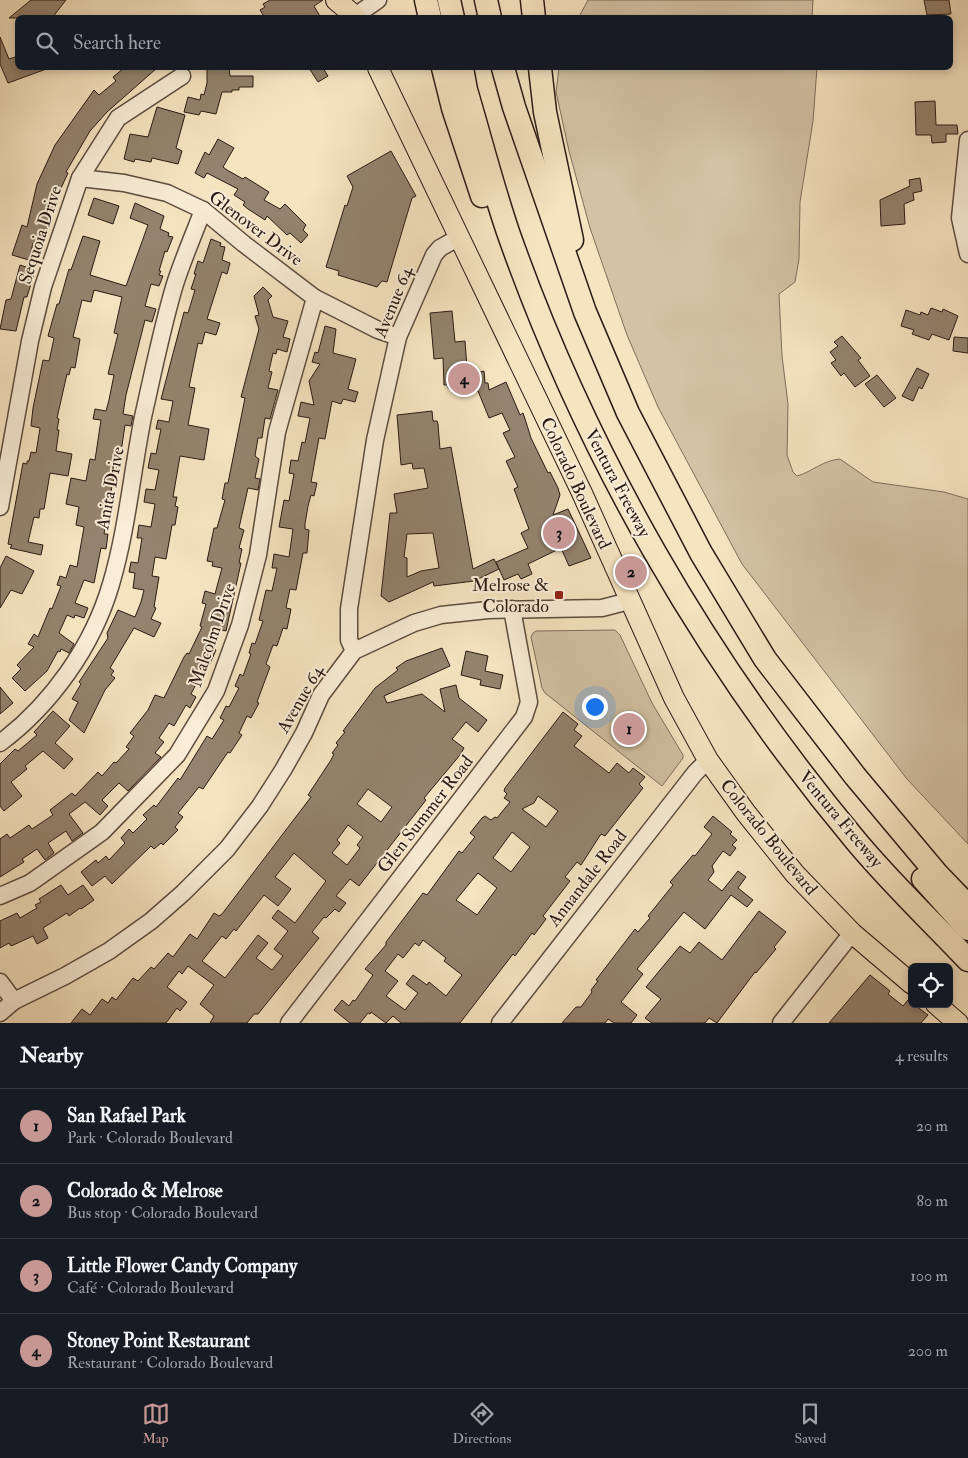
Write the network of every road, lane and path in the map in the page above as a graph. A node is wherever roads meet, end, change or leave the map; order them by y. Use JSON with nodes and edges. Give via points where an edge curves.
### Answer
{"nodes":[{"id":1,"x":336,"y":0,"type":"edge"},
{"id":2,"x":378,"y":0,"type":"edge"},
{"id":3,"x":426,"y":0,"type":"edge"},
{"id":4,"x":450,"y":0,"type":"edge"},
{"id":5,"x":486,"y":0,"type":"edge"},
{"id":6,"x":532,"y":0,"type":"edge"},
{"id":7,"x":354,"y":11,"type":"edge"},
{"id":8,"x":429,"y":15,"type":"edge"},
{"id":9,"x":452,"y":15,"type":"edge"},
{"id":10,"x":489,"y":15,"type":"edge"},
{"id":11,"x":534,"y":15,"type":"edge"},
{"id":12,"x":379,"y":70,"type":"edge"},
{"id":13,"x":444,"y":70,"type":"edge"},
{"id":14,"x":462,"y":70,"type":"edge"},
{"id":15,"x":504,"y":70,"type":"edge"},
{"id":16,"x":540,"y":70,"type":"edge"},
{"id":17,"x":182,"y":76,"type":"dead end"},
{"id":18,"x":968,"y":140,"type":"edge"},
{"id":19,"x":80,"y":178,"type":"junction"},
{"id":20,"x":546,"y":200,"type":"junction"},
{"id":21,"x":500,"y":204,"type":"junction"},
{"id":22,"x":203,"y":210,"type":"junction"},
{"id":23,"x":458,"y":238,"type":"junction"},
{"id":24,"x":968,"y":254,"type":"edge"},
{"id":25,"x":315,"y":298,"type":"junction"},
{"id":26,"x":585,"y":312,"type":"junction"},
{"id":27,"x":398,"y":337,"type":"junction"},
{"id":28,"x":561,"y":367,"type":"junction"},
{"id":29,"x":0,"y":507,"type":"edge"},
{"id":30,"x":629,"y":601,"type":"junction"},
{"id":31,"x":512,"y":610,"type":"junction"},
{"id":32,"x":354,"y":651,"type":"junction"},
{"id":33,"x":0,"y":743,"type":"edge"},
{"id":34,"x":708,"y":760,"type":"junction"},
{"id":35,"x":0,"y":896,"type":"edge"},
{"id":36,"x":968,"y":906,"type":"edge"},
{"id":37,"x":968,"y":929,"type":"edge"},
{"id":38,"x":852,"y":933,"type":"junction"},
{"id":39,"x":968,"y":944,"type":"edge"},
{"id":40,"x":968,"y":960,"type":"edge"},
{"id":41,"x":908,"y":981,"type":"edge"},
{"id":42,"x":0,"y":982,"type":"edge"},
{"id":43,"x":14,"y":1001,"type":"junction"},
{"id":44,"x":941,"y":1008,"type":"edge"},
{"id":45,"x":0,"y":1013,"type":"edge"},
{"id":46,"x":289,"y":1023,"type":"edge"},
{"id":47,"x":500,"y":1023,"type":"edge"},
{"id":48,"x":781,"y":1023,"type":"edge"},
{"id":49,"x":958,"y":1023,"type":"edge"}],
"edges":[{"from":1,"to":7,"type":"main road"},
{"from":2,"to":7,"type":"street"},
{"from":3,"to":8,"type":"highway"},
{"from":4,"to":9,"type":"highway"},
{"from":5,"to":10,"type":"highway"},
{"from":6,"to":11,"type":"highway"},
{"from":12,"to":23,"type":"main road","name":"Colorado Boulevard"},
{"from":13,"to":28,"type":"highway","via":[[487,212],[531,321]]},
{"from":14,"to":21,"type":"highway","name":"Ventura Freeway"},
{"from":15,"to":20,"type":"highway"},
{"from":16,"to":26,"type":"highway","via":[[545,112]]},
{"from":17,"to":19,"type":"street","name":"Sequoia Drive","via":[[118,118]]},
{"from":18,"to":24,"type":"street","via":[[960,218]]},
{"from":19,"to":22,"type":"street","name":"Glenover Drive","via":[[124,183],[167,193]]},
{"from":19,"to":29,"type":"street","name":"Sequoia Drive","via":[[43,287]]},
{"from":20,"to":26,"type":"highway"},
{"from":20,"to":37,"type":"highway","via":[[538,223],[574,324],[624,437],[714,603],[772,690],[849,793]]},
{"from":21,"to":28,"type":"highway","name":"Ventura Freeway"},
{"from":21,"to":39,"type":"highway","via":[[523,232],[557,324],[627,475],[658,534],[725,643],[829,788],[883,854]]},
{"from":22,"to":25,"type":"street","name":"Glenover Drive"},
{"from":22,"to":33,"type":"street","name":"Anita Drive","via":[[175,284],[144,417],[118,556],[100,614],[66,676],[19,729]]},
{"from":23,"to":27,"type":"street","name":"Avenue 64","via":[[434,255]]},
{"from":23,"to":30,"type":"main road","name":"Colorado Boulevard","via":[[582,493]]},
{"from":25,"to":27,"type":"street","name":"Glenover Drive"},
{"from":25,"to":35,"type":"street","name":"Malcolm Drive","via":[[278,432],[258,555],[240,625],[216,691],[177,755],[102,832],[30,883]]},
{"from":26,"to":36,"type":"highway","via":[[637,430],[701,553],[765,659],[855,776]]},
{"from":27,"to":32,"type":"street","name":"Avenue 64","via":[[375,440],[349,609],[349,640]]},
{"from":28,"to":40,"type":"highway","name":"Ventura Freeway","via":[[612,477],[677,592],[738,685],[857,842]]},
{"from":30,"to":31,"type":"street","via":[[602,608]]},
{"from":30,"to":34,"type":"main road","name":"Colorado Boulevard","via":[[674,698]]},
{"from":31,"to":32,"type":"street","via":[[440,615],[414,623]]},
{"from":31,"to":46,"type":"street","name":"Glen Summer Road","via":[[529,702],[524,717]]},
{"from":32,"to":43,"type":"street","name":"Avenue 64","via":[[321,695],[304,733],[260,806],[227,849],[183,893],[116,946]]},
{"from":34,"to":38,"type":"main road","name":"Colorado Boulevard","via":[[794,874]]},
{"from":34,"to":47,"type":"street","name":"Annandale Road"},
{"from":38,"to":41,"type":"main road","name":"Colorado Boulevard"},
{"from":38,"to":48,"type":"street"},
{"from":42,"to":43,"type":"street"},
{"from":43,"to":45,"type":"street","name":"Avenue 64"},
{"from":44,"to":49,"type":"main road"}]}
